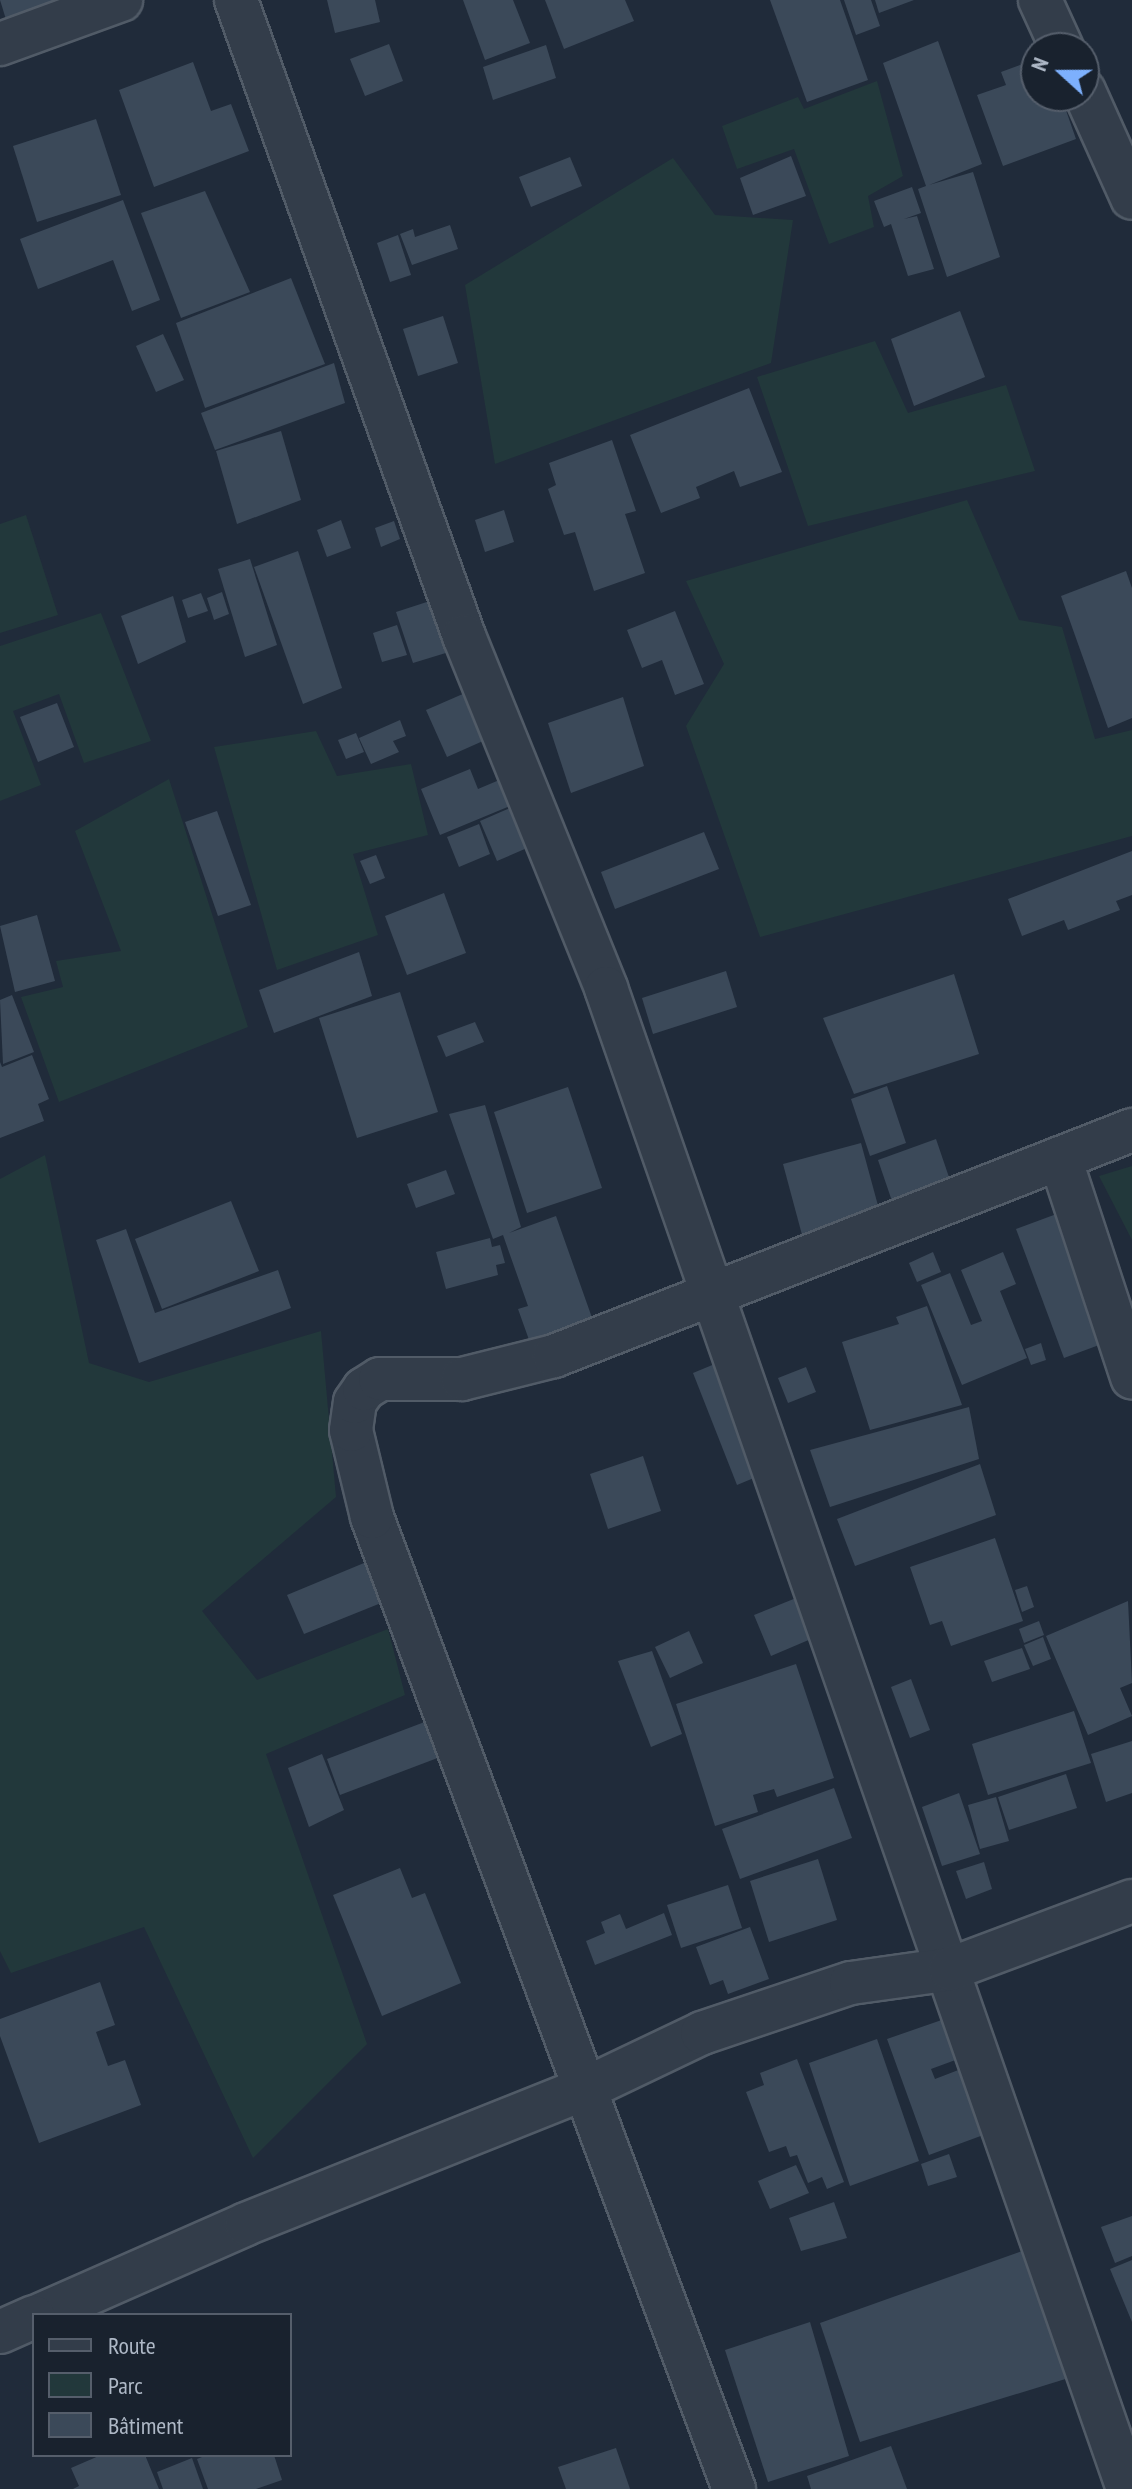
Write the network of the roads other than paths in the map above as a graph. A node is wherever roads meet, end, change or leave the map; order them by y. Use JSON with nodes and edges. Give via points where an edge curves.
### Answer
{"nodes":[{"id":1,"x":121,"y":0,"type":"edge"},
{"id":2,"x":236,"y":0,"type":"edge"},
{"id":3,"x":1040,"y":0,"type":"edge"},
{"id":4,"x":1055,"y":32,"type":"edge"},
{"id":5,"x":0,"y":44,"type":"edge"},
{"id":6,"x":1093,"y":112,"type":"edge"},
{"id":7,"x":1132,"y":198,"type":"edge"},
{"id":8,"x":1132,"y":1130,"type":"edge"},
{"id":9,"x":1060,"y":1158,"type":"junction"},
{"id":10,"x":712,"y":1296,"type":"junction"},
{"id":11,"x":1132,"y":1377,"type":"edge"},
{"id":12,"x":1132,"y":1901,"type":"edge"},
{"id":13,"x":950,"y":1969,"type":"junction"},
{"id":14,"x":589,"y":2087,"type":"junction"},
{"id":15,"x":45,"y":2313,"type":"edge"},
{"id":16,"x":32,"y":2318,"type":"edge"},
{"id":17,"x":0,"y":2332,"type":"edge"},
{"id":18,"x":734,"y":2489,"type":"edge"},
{"id":19,"x":1128,"y":2489,"type":"edge"}],
"edges":[{"from":1,"to":5,"type":"street"},
{"from":2,"to":10,"type":"street","via":[[464,636],[606,988]]},
{"from":3,"to":4,"type":"street"},
{"from":6,"to":7,"type":"street"},
{"from":8,"to":9,"type":"street"},
{"from":9,"to":10,"type":"street"},
{"from":9,"to":11,"type":"street"},
{"from":10,"to":13,"type":"street"},
{"from":10,"to":14,"type":"street","via":[[554,1356],[462,1379],[380,1379],[355,1402],[351,1430],[372,1517]]},
{"from":12,"to":13,"type":"street"},
{"from":13,"to":14,"type":"street","via":[[851,1983],[702,2033]]},
{"from":13,"to":19,"type":"street"},
{"from":14,"to":15,"type":"street","via":[[246,2224]]},
{"from":14,"to":18,"type":"street"},
{"from":16,"to":17,"type":"street"}]}
